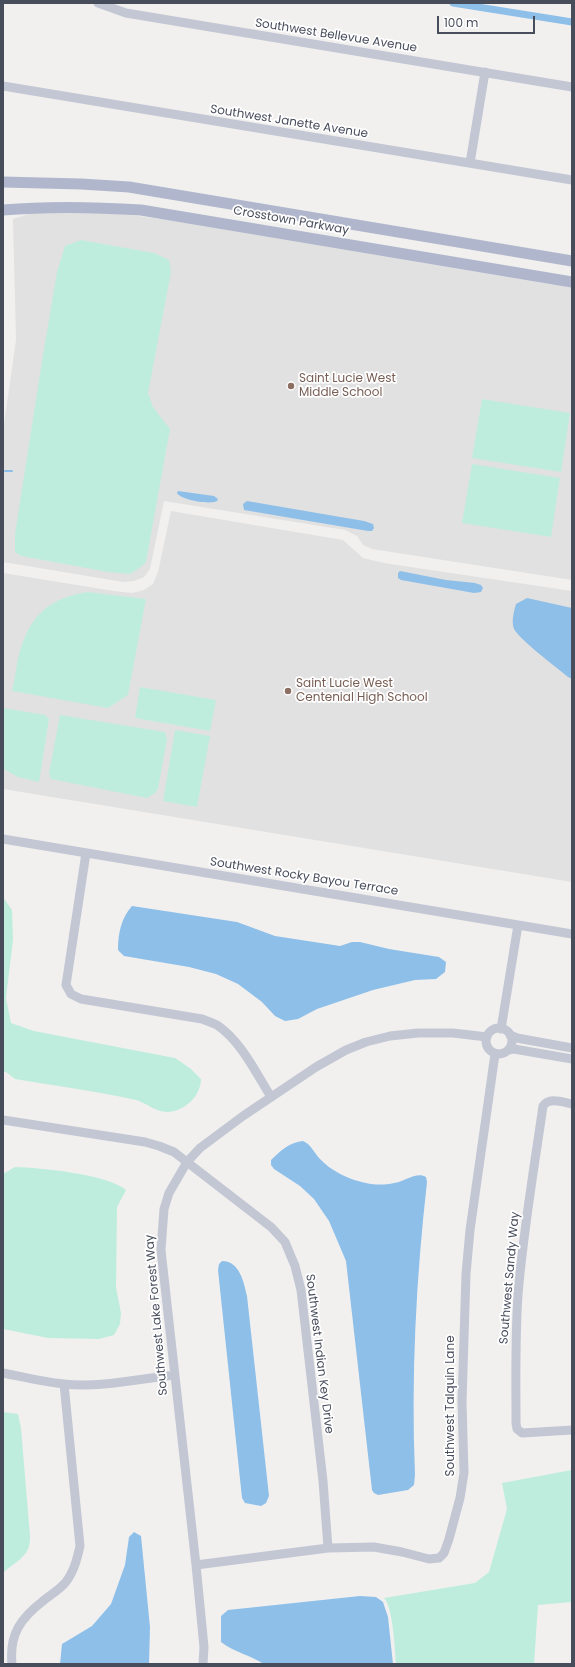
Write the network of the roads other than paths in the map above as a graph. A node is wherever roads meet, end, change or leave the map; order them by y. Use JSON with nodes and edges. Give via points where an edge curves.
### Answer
{"nodes":[{"id":1,"x":98,"y":3,"type":"edge"},
{"id":2,"x":485,"y":72,"type":"junction"},
{"id":3,"x":3,"y":86,"type":"edge"},
{"id":4,"x":572,"y":87,"type":"edge"},
{"id":5,"x":470,"y":163,"type":"junction"},
{"id":6,"x":572,"y":180,"type":"edge"},
{"id":7,"x":3,"y":182,"type":"edge"},
{"id":8,"x":3,"y":210,"type":"edge"},
{"id":9,"x":572,"y":261,"type":"edge"},
{"id":10,"x":572,"y":282,"type":"edge"},
{"id":11,"x":3,"y":839,"type":"edge"},
{"id":12,"x":86,"y":853,"type":"junction"},
{"id":13,"x":518,"y":925,"type":"junction"},
{"id":14,"x":572,"y":934,"type":"edge"},
{"id":15,"x":501,"y":1029,"type":"junction"},
{"id":16,"x":510,"y":1035,"type":"junction"},
{"id":17,"x":486,"y":1037,"type":"junction"},
{"id":18,"x":571,"y":1048,"type":"edge"},
{"id":19,"x":508,"y":1050,"type":"junction"},
{"id":20,"x":495,"y":1054,"type":"junction"},
{"id":21,"x":571,"y":1059,"type":"edge"},
{"id":22,"x":271,"y":1097,"type":"junction"},
{"id":23,"x":572,"y":1104,"type":"edge"},
{"id":24,"x":3,"y":1120,"type":"edge"},
{"id":25,"x":187,"y":1162,"type":"junction"},
{"id":26,"x":3,"y":1373,"type":"edge"},
{"id":27,"x":174,"y":1375,"type":"junction"},
{"id":28,"x":64,"y":1384,"type":"junction"},
{"id":29,"x":572,"y":1430,"type":"edge"},
{"id":30,"x":328,"y":1548,"type":"junction"},
{"id":31,"x":196,"y":1565,"type":"junction"},
{"id":32,"x":12,"y":1664,"type":"edge"},
{"id":33,"x":203,"y":1664,"type":"edge"}],
"edges":[{"from":1,"to":2,"type":"street","name":"Southwest Bellevue Avenue","via":[[126,13]]},
{"from":2,"to":4,"type":"street","name":"Southwest Bellevue Avenue"},
{"from":2,"to":5,"type":"street"},
{"from":3,"to":5,"type":"street","name":"Southwest Janette Avenue"},
{"from":5,"to":6,"type":"street","name":"Southwest Janette Avenue"},
{"from":7,"to":9,"type":"main road","name":"Crosstown Parkway","via":[[129,187]]},
{"from":8,"to":10,"type":"main road","name":"Crosstown Parkway","via":[[35,207],[141,210]]},
{"from":11,"to":12,"type":"street","name":"Southwest Rocky Bayou Terrace"},
{"from":12,"to":13,"type":"street","name":"Southwest Rocky Bayou Terrace"},
{"from":12,"to":22,"type":"street","via":[[66,985],[71,994],[81,999],[202,1019],[216,1025],[248,1059]]},
{"from":13,"to":14,"type":"street","name":"Southwest Rocky Bayou Terrace"},
{"from":13,"to":15,"type":"street"},
{"from":15,"to":16,"type":"street"},
{"from":15,"to":17,"type":"street","via":[[494,1030]]},
{"from":16,"to":18,"type":"street"},
{"from":16,"to":19,"type":"street"},
{"from":17,"to":20,"type":"street","via":[[487,1046]]},
{"from":17,"to":22,"type":"street","name":"Southwest Lake Forest Way","via":[[453,1033],[418,1033],[366,1042],[346,1050]]},
{"from":18,"to":21,"type":"street","via":[[568,1053]]},
{"from":19,"to":20,"type":"street"},
{"from":19,"to":21,"type":"street"},
{"from":20,"to":30,"type":"street","name":"Southwest Talquin Lane","via":[[466,1266],[462,1402],[464,1473],[449,1539],[444,1553],[439,1558],[429,1559],[374,1547]]},
{"from":22,"to":25,"type":"street","name":"Southwest Lake Forest Way","via":[[200,1148]]},
{"from":23,"to":29,"type":"street","name":"Southwest Sandy Way","via":[[550,1100],[543,1106],[524,1235],[518,1297],[516,1422],[517,1429],[522,1433]]},
{"from":24,"to":25,"type":"street","name":"Southwest Indian Key Drive","via":[[145,1142],[174,1152]]},
{"from":25,"to":27,"type":"street","name":"Southwest Lake Forest Way","via":[[169,1193],[161,1227],[162,1262]]},
{"from":25,"to":30,"type":"street","name":"Southwest Indian Key Drive","via":[[271,1227],[285,1242],[295,1266],[301,1290],[323,1481]]},
{"from":26,"to":28,"type":"street"},
{"from":27,"to":28,"type":"street","via":[[98,1384]]},
{"from":27,"to":31,"type":"street","name":"Southwest Lake Forest Way"},
{"from":28,"to":32,"type":"street","via":[[80,1546],[70,1576],[64,1584],[31,1611],[18,1627],[13,1640]]},
{"from":30,"to":31,"type":"street","name":"Southwest Talquin Lane"},
{"from":31,"to":33,"type":"street","name":"Southwest Lake Forest Way","via":[[204,1647]]}]}
